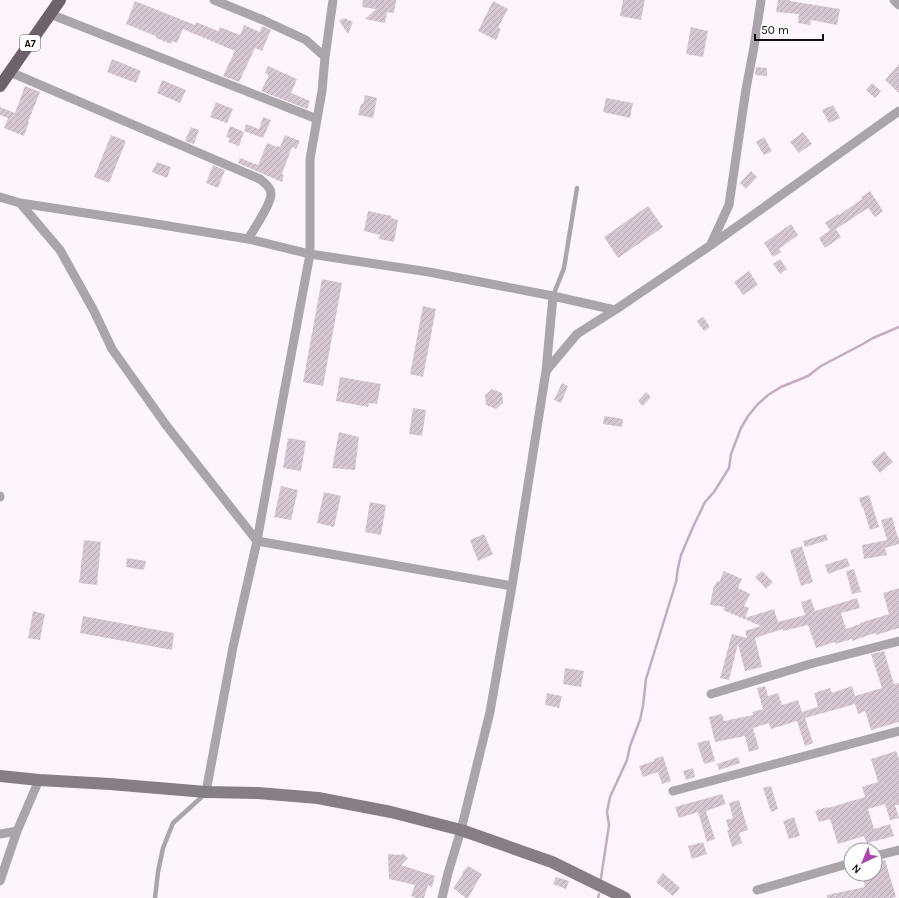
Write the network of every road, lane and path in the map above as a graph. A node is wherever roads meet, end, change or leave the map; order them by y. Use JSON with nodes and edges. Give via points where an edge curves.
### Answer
{"nodes":[{"id":1,"x":60,"y":0,"type":"edge"},
{"id":2,"x":214,"y":0,"type":"edge"},
{"id":3,"x":332,"y":0,"type":"edge"},
{"id":4,"x":761,"y":0,"type":"edge"},
{"id":5,"x":894,"y":0,"type":"edge"},
{"id":6,"x":899,"y":5,"type":"edge"},
{"id":7,"x":50,"y":14,"type":"junction"},
{"id":8,"x":325,"y":57,"type":"junction"},
{"id":9,"x":10,"y":72,"type":"junction"},
{"id":10,"x":0,"y":86,"type":"edge"},
{"id":11,"x":899,"y":111,"type":"edge"},
{"id":12,"x":316,"y":119,"type":"junction"},
{"id":13,"x":577,"y":188,"type":"dead end"},
{"id":14,"x":0,"y":197,"type":"edge"},
{"id":15,"x":20,"y":203,"type":"junction"},
{"id":16,"x":248,"y":239,"type":"junction"},
{"id":17,"x":711,"y":245,"type":"junction"},
{"id":18,"x":310,"y":254,"type":"junction"},
{"id":19,"x":553,"y":296,"type":"junction"},
{"id":20,"x":615,"y":310,"type":"junction"},
{"id":21,"x":546,"y":371,"type":"junction"},
{"id":22,"x":257,"y":541,"type":"junction"},
{"id":23,"x":512,"y":586,"type":"junction"},
{"id":24,"x":899,"y":641,"type":"edge"},
{"id":25,"x":711,"y":694,"type":"dead end"},
{"id":26,"x":899,"y":731,"type":"edge"},
{"id":27,"x":0,"y":776,"type":"edge"},
{"id":28,"x":39,"y":780,"type":"junction"},
{"id":29,"x":673,"y":791,"type":"dead end"},
{"id":30,"x":206,"y":792,"type":"junction"},
{"id":31,"x":461,"y":830,"type":"junction"},
{"id":32,"x":17,"y":831,"type":"junction"},
{"id":33,"x":0,"y":834,"type":"edge"},
{"id":34,"x":899,"y":850,"type":"edge"},
{"id":35,"x":883,"y":854,"type":"edge"},
{"id":36,"x":843,"y":865,"type":"edge"},
{"id":37,"x":0,"y":881,"type":"edge"},
{"id":38,"x":757,"y":890,"type":"dead end"},
{"id":39,"x":155,"y":898,"type":"edge"},
{"id":40,"x":442,"y":898,"type":"edge"},
{"id":41,"x":625,"y":898,"type":"edge"}],
"edges":[{"from":1,"to":7,"type":"main road","number":"A7"},
{"from":2,"to":8,"type":"street","via":[[306,40]]},
{"from":3,"to":8,"type":"street"},
{"from":4,"to":17,"type":"street","via":[[729,205]]},
{"from":5,"to":6,"type":"street"},
{"from":7,"to":9,"type":"main road","number":"A7"},
{"from":7,"to":12,"type":"street"},
{"from":8,"to":12,"type":"street"},
{"from":9,"to":10,"type":"main road","number":"A7"},
{"from":9,"to":16,"type":"street","via":[[260,179],[271,194],[267,207]]},
{"from":11,"to":17,"type":"street"},
{"from":12,"to":18,"type":"street","via":[[310,159]]},
{"from":13,"to":19,"type":"lane","via":[[564,268]]},
{"from":14,"to":15,"type":"street"},
{"from":15,"to":16,"type":"street"},
{"from":15,"to":22,"type":"street","via":[[60,250],[112,349],[166,426]]},
{"from":16,"to":18,"type":"street"},
{"from":17,"to":20,"type":"street"},
{"from":18,"to":19,"type":"street","via":[[429,272]]},
{"from":18,"to":22,"type":"street"},
{"from":19,"to":20,"type":"street"},
{"from":19,"to":21,"type":"street"},
{"from":20,"to":21,"type":"street","via":[[577,334]]},
{"from":21,"to":23,"type":"street"},
{"from":22,"to":23,"type":"street"},
{"from":22,"to":30,"type":"street","via":[[233,647]]},
{"from":23,"to":31,"type":"street","via":[[490,712]]},
{"from":24,"to":25,"type":"street","via":[[810,664]]},
{"from":26,"to":29,"type":"street"},
{"from":27,"to":28,"type":"main road"},
{"from":28,"to":30,"type":"main road"},
{"from":28,"to":32,"type":"street"},
{"from":30,"to":31,"type":"main road","via":[[318,798],[391,812]]},
{"from":30,"to":39,"type":"lane","via":[[173,823],[163,848]]},
{"from":31,"to":40,"type":"street"},
{"from":31,"to":41,"type":"main road","via":[[552,862]]},
{"from":32,"to":33,"type":"street"},
{"from":32,"to":37,"type":"street"},
{"from":34,"to":35,"type":"street"},
{"from":36,"to":38,"type":"street"}]}
